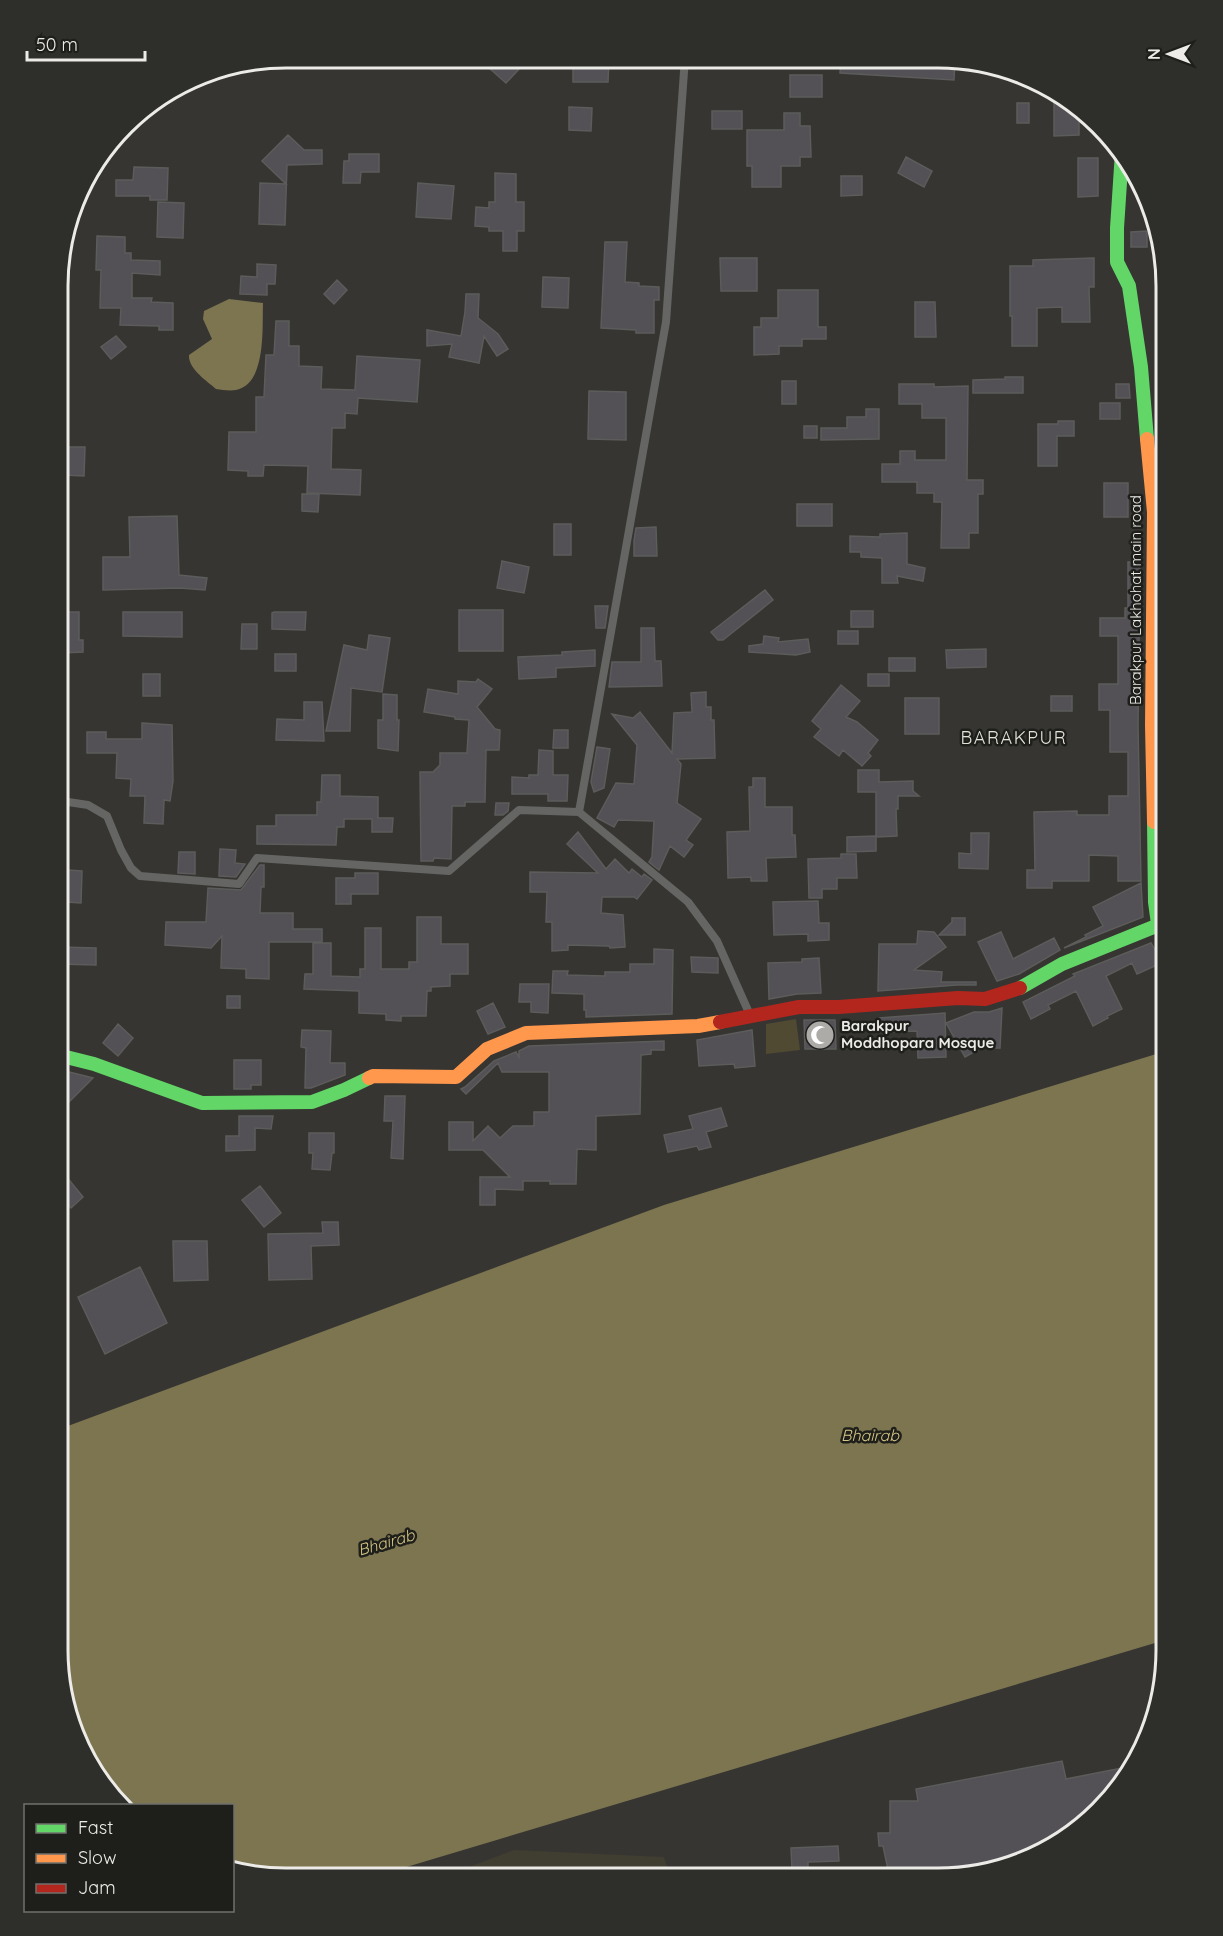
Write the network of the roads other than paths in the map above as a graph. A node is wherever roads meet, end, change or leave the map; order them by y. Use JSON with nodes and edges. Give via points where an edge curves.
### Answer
{"nodes":[{"id":1,"x":684,"y":68,"type":"edge"},
{"id":2,"x":1121,"y":167,"type":"edge"},
{"id":3,"x":68,"y":802,"type":"edge"},
{"id":4,"x":579,"y":813,"type":"junction"},
{"id":5,"x":1156,"y":905,"type":"edge"},
{"id":6,"x":1156,"y":925,"type":"edge"},
{"id":7,"x":750,"y":1015,"type":"junction"},
{"id":8,"x":68,"y":1058,"type":"edge"}],
"edges":[{"from":1,"to":4,"type":"lane","via":[[666,322]]},
{"from":2,"to":5,"type":"street","name":"Barakpur Lakhohat main road","via":[[1117,262],[1129,286],[1154,512],[1152,724]]},
{"from":3,"to":4,"type":"lane","via":[[88,805],[107,816],[121,850],[140,876],[238,884],[257,858],[449,871],[519,810]]},
{"from":4,"to":7,"type":"lane","via":[[688,902],[717,941]]},
{"from":6,"to":7,"type":"street","via":[[1062,964],[1025,986],[985,999],[800,1007]]},
{"from":7,"to":8,"type":"street","via":[[698,1026],[526,1033],[487,1048],[456,1077],[373,1076],[312,1102],[202,1103]]}]}
